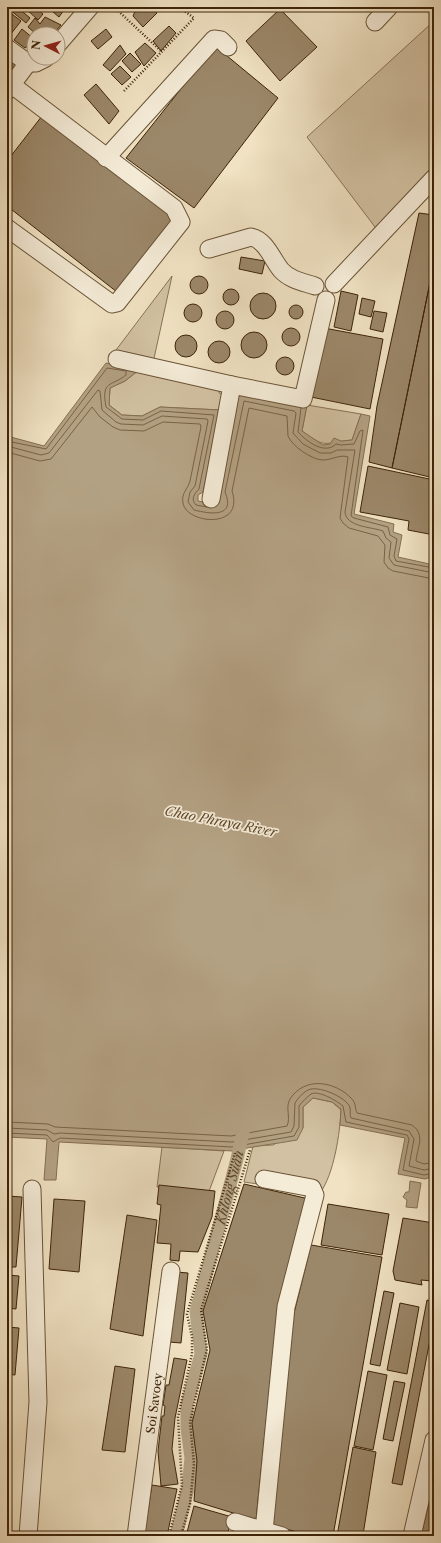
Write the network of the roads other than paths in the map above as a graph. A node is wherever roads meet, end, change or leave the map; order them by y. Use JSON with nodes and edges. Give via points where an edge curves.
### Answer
{"nodes":[{"id":1,"x":90,"y":7,"type":"edge"},
{"id":2,"x":389,"y":7,"type":"edge"},
{"id":3,"x":375,"y":22,"type":"dead end"},
{"id":4,"x":66,"y":35,"type":"edge"},
{"id":5,"x":228,"y":47,"type":"dead end"},
{"id":6,"x":7,"y":48,"type":"edge"},
{"id":7,"x":26,"y":62,"type":"edge"},
{"id":8,"x":26,"y":66,"type":"edge"},
{"id":9,"x":10,"y":88,"type":"edge"},
{"id":10,"x":106,"y":158,"type":"junction"},
{"id":11,"x":434,"y":178,"type":"edge"},
{"id":12,"x":7,"y":228,"type":"edge"},
{"id":13,"x":209,"y":249,"type":"dead end"},
{"id":14,"x":334,"y":284,"type":"junction"},
{"id":15,"x":315,"y":286,"type":"junction"},
{"id":16,"x":326,"y":300,"type":"junction"},
{"id":17,"x":117,"y":359,"type":"dead end"},
{"id":18,"x":232,"y":385,"type":"junction"},
{"id":19,"x":211,"y":499,"type":"dead end"},
{"id":20,"x":264,"y":1178,"type":"dead end"},
{"id":21,"x":32,"y":1189,"type":"dead end"},
{"id":22,"x":171,"y":1271,"type":"dead end"},
{"id":23,"x":434,"y":1440,"type":"edge"},
{"id":24,"x":235,"y":1522,"type":"dead end"},
{"id":25,"x":264,"y":1530,"type":"junction"},
{"id":26,"x":28,"y":1536,"type":"edge"},
{"id":27,"x":136,"y":1536,"type":"edge"},
{"id":28,"x":282,"y":1536,"type":"edge"},
{"id":29,"x":412,"y":1536,"type":"edge"}],
"edges":[{"from":1,"to":4,"type":"street"},
{"from":2,"to":3,"type":"street"},
{"from":5,"to":10,"type":"street","via":[[221,40],[214,39]]},
{"from":6,"to":7,"type":"street"},
{"from":8,"to":9,"type":"street"},
{"from":9,"to":10,"type":"street"},
{"from":10,"to":12,"type":"street","via":[[174,208],[181,222],[117,303],[107,301]]},
{"from":11,"to":14,"type":"street"},
{"from":13,"to":15,"type":"street","via":[[251,237],[257,238],[282,271],[294,279]]},
{"from":14,"to":15,"type":"street","via":[[322,279]]},
{"from":14,"to":16,"type":"street","via":[[334,294]]},
{"from":15,"to":16,"type":"street","via":[[317,296]]},
{"from":16,"to":18,"type":"street","via":[[303,399]]},
{"from":17,"to":18,"type":"street"},
{"from":18,"to":19,"type":"street"},
{"from":20,"to":25,"type":"street","via":[[312,1188],[315,1195],[286,1307]]},
{"from":21,"to":26,"type":"street","via":[[38,1402]]},
{"from":22,"to":27,"type":"street","name":"Soi Savoey"},
{"from":23,"to":29,"type":"street"},
{"from":24,"to":25,"type":"street"},
{"from":25,"to":28,"type":"street"}]}
